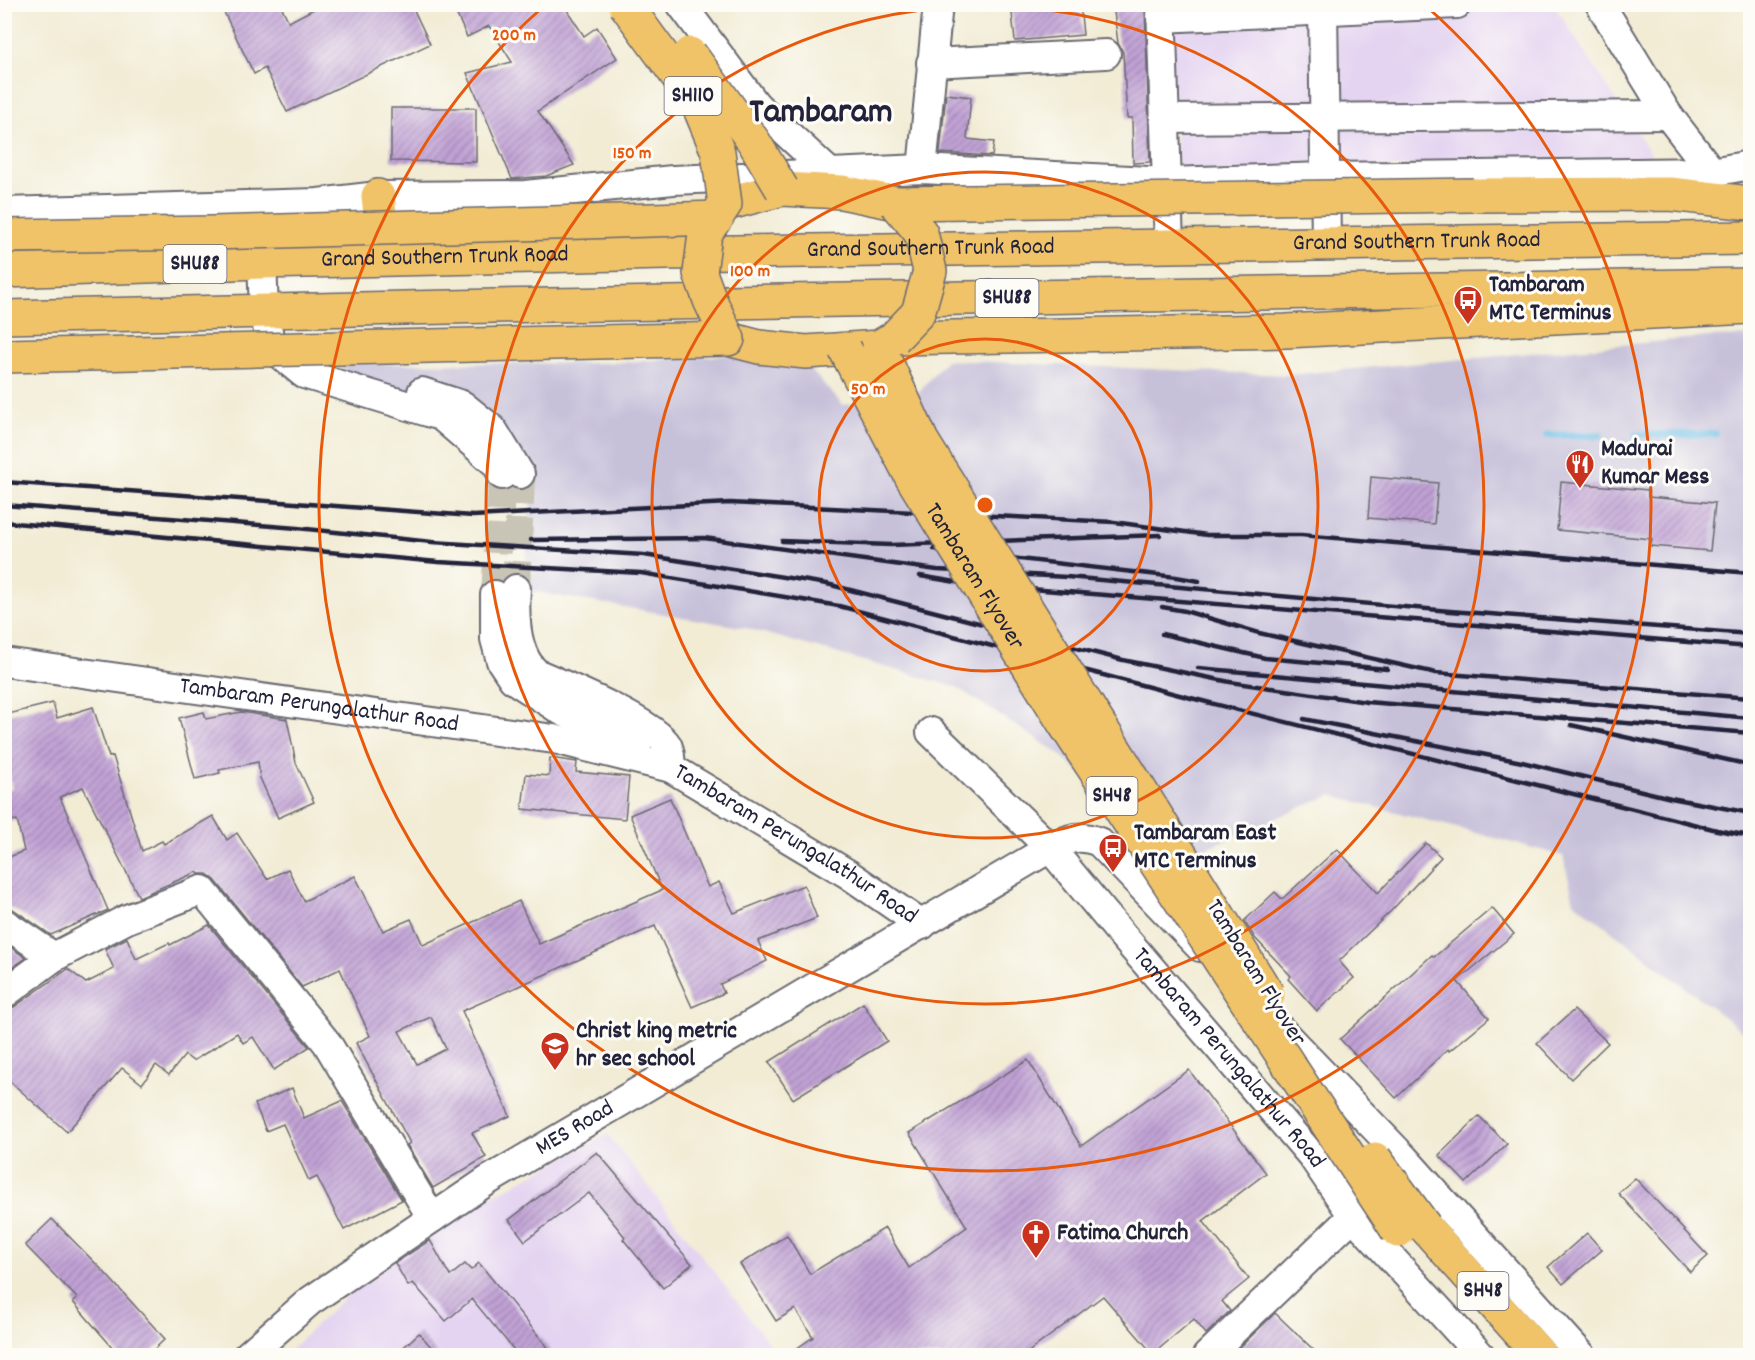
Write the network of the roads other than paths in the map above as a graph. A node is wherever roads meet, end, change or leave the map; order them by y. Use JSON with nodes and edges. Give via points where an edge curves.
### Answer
{"nodes":[{"id":1,"x":625,"y":4,"type":"edge"},
{"id":2,"x":653,"y":4,"type":"edge"},
{"id":3,"x":681,"y":4,"type":"edge"},
{"id":4,"x":938,"y":4,"type":"edge"},
{"id":5,"x":1457,"y":4,"type":"edge"},
{"id":6,"x":1599,"y":4,"type":"edge"},
{"id":7,"x":1323,"y":7,"type":"edge"},
{"id":8,"x":1161,"y":11,"type":"edge"},
{"id":9,"x":1106,"y":54,"type":"dead end"},
{"id":10,"x":931,"y":63,"type":"junction"},
{"id":11,"x":1668,"y":116,"type":"junction"},
{"id":12,"x":1164,"y":119,"type":"junction"},
{"id":13,"x":1324,"y":119,"type":"junction"},
{"id":14,"x":1750,"y":165,"type":"edge"},
{"id":15,"x":922,"y":169,"type":"junction"},
{"id":16,"x":1712,"y":172,"type":"junction"},
{"id":17,"x":831,"y":174,"type":"junction"},
{"id":18,"x":1324,"y":177,"type":"junction"},
{"id":19,"x":1167,"y":182,"type":"junction"},
{"id":20,"x":783,"y":189,"type":"junction"},
{"id":21,"x":378,"y":196,"type":"junction"},
{"id":22,"x":896,"y":203,"type":"junction"},
{"id":23,"x":1750,"y":203,"type":"edge"},
{"id":24,"x":721,"y":211,"type":"junction"},
{"id":25,"x":4,"y":212,"type":"edge"},
{"id":26,"x":4,"y":236,"type":"edge"},
{"id":27,"x":1750,"y":238,"type":"edge"},
{"id":28,"x":1326,"y":244,"type":"junction"},
{"id":29,"x":1169,"y":246,"type":"junction"},
{"id":30,"x":385,"y":259,"type":"junction"},
{"id":31,"x":261,"y":262,"type":"junction"},
{"id":32,"x":4,"y":271,"type":"edge"},
{"id":33,"x":1749,"y":300,"type":"edge"},
{"id":34,"x":308,"y":309,"type":"junction"},
{"id":35,"x":264,"y":310,"type":"junction"},
{"id":36,"x":4,"y":317,"type":"edge"},
{"id":37,"x":728,"y":339,"type":"junction"},
{"id":38,"x":886,"y":342,"type":"junction"},
{"id":39,"x":845,"y":349,"type":"junction"},
{"id":40,"x":4,"y":356,"type":"edge"},
{"id":41,"x":506,"y":592,"type":"tunnel mouth"},
{"id":42,"x":4,"y":662,"type":"edge"},
{"id":43,"x":931,"y":732,"type":"dead end"},
{"id":44,"x":660,"y":765,"type":"junction"},
{"id":45,"x":1050,"y":848,"type":"junction"},
{"id":46,"x":4,"y":923,"type":"edge"},
{"id":47,"x":922,"y":925,"type":"junction"},
{"id":48,"x":54,"y":957,"type":"junction"},
{"id":49,"x":4,"y":994,"type":"edge"},
{"id":50,"x":1353,"y":1215,"type":"junction"},
{"id":51,"x":432,"y":1218,"type":"junction"},
{"id":52,"x":1471,"y":1352,"type":"edge"},
{"id":53,"x":247,"y":1356,"type":"edge"},
{"id":54,"x":1207,"y":1356,"type":"edge"},
{"id":55,"x":1511,"y":1356,"type":"edge"},
{"id":56,"x":1541,"y":1356,"type":"edge"},
{"id":57,"x":1582,"y":1356,"type":"edge"}],
"edges":[{"from":1,"to":24,"type":"main road","number":"SH110","bridge":true,"via":[[698,104],[718,152]]},
{"from":2,"to":20,"type":"main road","number":"SH110","bridge":true},
{"from":3,"to":17,"type":"street","via":[[756,105]]},
{"from":4,"to":10,"type":"street"},
{"from":5,"to":7,"type":"street"},
{"from":6,"to":11,"type":"street"},
{"from":7,"to":8,"type":"street"},
{"from":7,"to":13,"type":"street"},
{"from":8,"to":12,"type":"street"},
{"from":9,"to":10,"type":"street"},
{"from":10,"to":15,"type":"street"},
{"from":11,"to":13,"type":"street"},
{"from":11,"to":16,"type":"street"},
{"from":12,"to":13,"type":"street"},
{"from":12,"to":19,"type":"street"},
{"from":13,"to":18,"type":"street"},
{"from":14,"to":16,"type":"street"},
{"from":15,"to":17,"type":"street"},
{"from":15,"to":19,"type":"street"},
{"from":16,"to":18,"type":"street"},
{"from":17,"to":21,"type":"street","via":[[673,180],[525,195]]},
{"from":18,"to":19,"type":"street"},
{"from":18,"to":28,"type":"street"},
{"from":19,"to":29,"type":"street"},
{"from":20,"to":22,"type":"main road","via":[[842,192]]},
{"from":20,"to":24,"type":"main road"},
{"from":21,"to":25,"type":"street","via":[[318,203]]},
{"from":21,"to":30,"type":"main road"},
{"from":22,"to":23,"type":"main road","bridge":true,"via":[[1670,194]]},
{"from":22,"to":38,"type":"main road","bridge":true,"via":[[921,233],[930,271],[918,313]]},
{"from":24,"to":26,"type":"main road","bridge":true,"via":[[211,233]]},
{"from":24,"to":37,"type":"main road","bridge":true,"via":[[705,234],[700,273]]},
{"from":27,"to":28,"type":"main road","name":"Grand Southern Trunk Road","number":"SHU88"},
{"from":28,"to":29,"type":"main road","name":"Grand Southern Trunk Road","number":"SHU88"},
{"from":29,"to":30,"type":"main road","name":"Grand Southern Trunk Road","number":"SHU88"},
{"from":30,"to":31,"type":"main road","name":"Grand Southern Trunk Road","number":"SHU88"},
{"from":31,"to":32,"type":"main road","name":"Grand Southern Trunk Road","number":"SHU88"},
{"from":31,"to":35,"type":"street"},
{"from":33,"to":34,"type":"main road","name":"Grand Southern Trunk Road","number":"SHU88","via":[[1341,294]]},
{"from":33,"to":38,"type":"main road","via":[[1286,331]]},
{"from":34,"to":35,"type":"main road","name":"Grand Southern Trunk Road","number":"SHU88"},
{"from":34,"to":35,"type":"street","via":[[317,357],[324,364],[462,405],[493,430],[512,476],[441,416],[304,374],[271,347]]},
{"from":35,"to":36,"type":"main road","name":"Grand Southern Trunk Road","number":"SHU88"},
{"from":37,"to":39,"type":"main road","via":[[806,352]]},
{"from":37,"to":40,"type":"main road","bridge":true},
{"from":38,"to":39,"type":"main road"},
{"from":38,"to":56,"type":"main road","name":"Tambaram Flyover","number":"SH48","bridge":true,"via":[[922,441],[1345,1117],[1425,1227]]},
{"from":39,"to":55,"type":"main road","name":"Tambaram Flyover","number":"SH48","bridge":true,"via":[[911,476],[1064,723],[1324,1121],[1398,1231]]},
{"from":41,"to":44,"type":"street","via":[[495,639],[501,661],[513,679],[562,711],[634,746]]},
{"from":42,"to":44,"type":"street","name":"Tambaram Perungalathur Road","via":[[554,739]]},
{"from":43,"to":45,"type":"street"},
{"from":44,"to":47,"type":"street","name":"Tambaram Perungalathur Road","via":[[848,874]]},
{"from":45,"to":47,"type":"street","name":"Tambaram Perungalathur Road"},
{"from":45,"to":50,"type":"street","name":"Tambaram Perungalathur Road","via":[[1312,1156]]},
{"from":45,"to":57,"type":"street","via":[[1070,838],[1086,837],[1099,842],[1404,1158]]},
{"from":46,"to":48,"type":"street"},
{"from":47,"to":51,"type":"street","name":"MES Road","via":[[487,1181]]},
{"from":48,"to":49,"type":"street"},
{"from":48,"to":51,"type":"street","via":[[127,919],[202,890],[327,1043]]},
{"from":50,"to":52,"type":"street","name":"Tambaram Perungalathur Road"},
{"from":50,"to":54,"type":"street"},
{"from":51,"to":53,"type":"street","name":"MES Road","via":[[310,1301]]}]}
